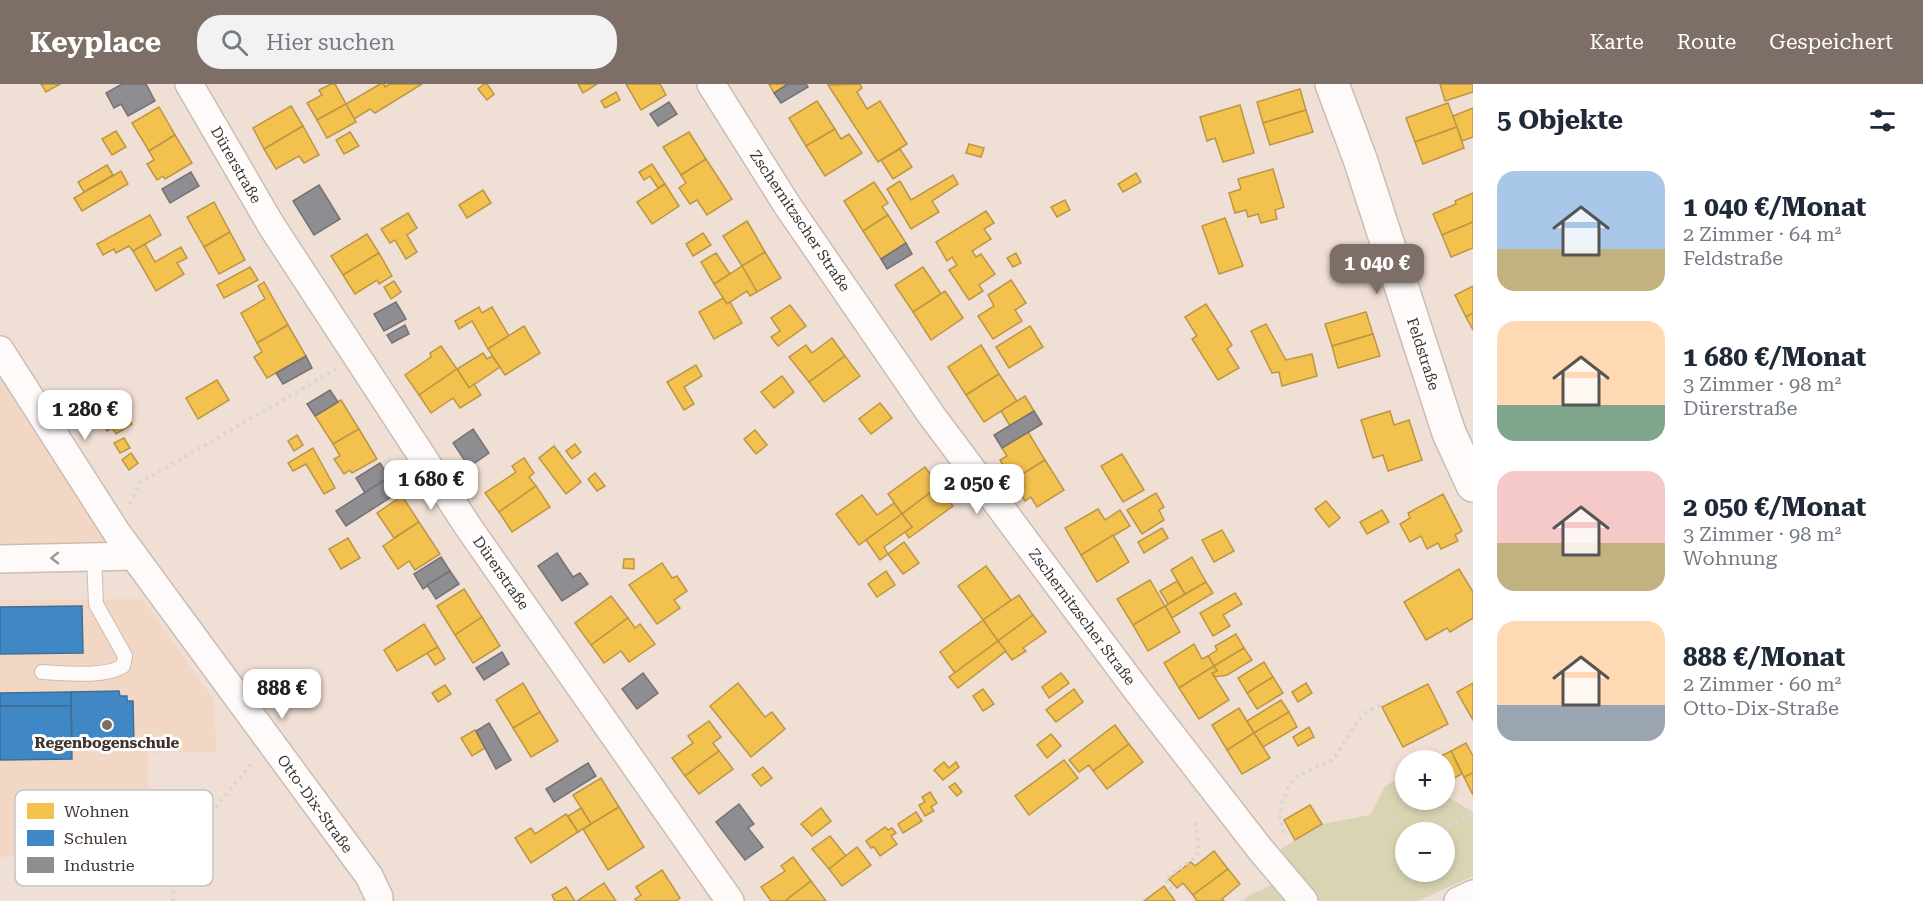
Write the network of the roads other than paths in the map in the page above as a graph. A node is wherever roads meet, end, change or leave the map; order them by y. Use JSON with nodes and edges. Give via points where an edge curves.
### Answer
{"nodes":[{"id":1,"x":189,"y":84,"type":"edge"},
{"id":2,"x":711,"y":84,"type":"edge"},
{"id":3,"x":1332,"y":84,"type":"edge"},
{"id":4,"x":0,"y":351,"type":"edge"},
{"id":5,"x":1473,"y":485,"type":"edge"},
{"id":6,"x":134,"y":556,"type":"junction"},
{"id":7,"x":94,"y":557,"type":"junction"},
{"id":8,"x":0,"y":559,"type":"edge"},
{"id":9,"x":42,"y":672,"type":"dead end"},
{"id":10,"x":1473,"y":894,"type":"edge"},
{"id":11,"x":379,"y":901,"type":"edge"},
{"id":12,"x":730,"y":901,"type":"edge"},
{"id":13,"x":1304,"y":901,"type":"edge"},
{"id":14,"x":1458,"y":901,"type":"edge"}],
"edges":[{"from":1,"to":12,"type":"street","name":"Dürerstraße","via":[[271,225],[469,528]]},
{"from":2,"to":13,"type":"street","name":"Zschernitzscher Straße","via":[[787,205],[932,416],[1139,693]]},
{"from":3,"to":5,"type":"street","name":"Feldstraße","via":[[1449,433]]},
{"from":4,"to":6,"type":"street","name":"Otto-Dix-Straße"},
{"from":6,"to":7,"type":"street"},
{"from":6,"to":11,"type":"street","name":"Otto-Dix-Straße","via":[[369,876]]},
{"from":7,"to":8,"type":"street","one_way":true},
{"from":7,"to":9,"type":"lane","via":[[96,604],[125,656],[123,666],[102,673]]},
{"from":10,"to":14,"type":"street"}]}
